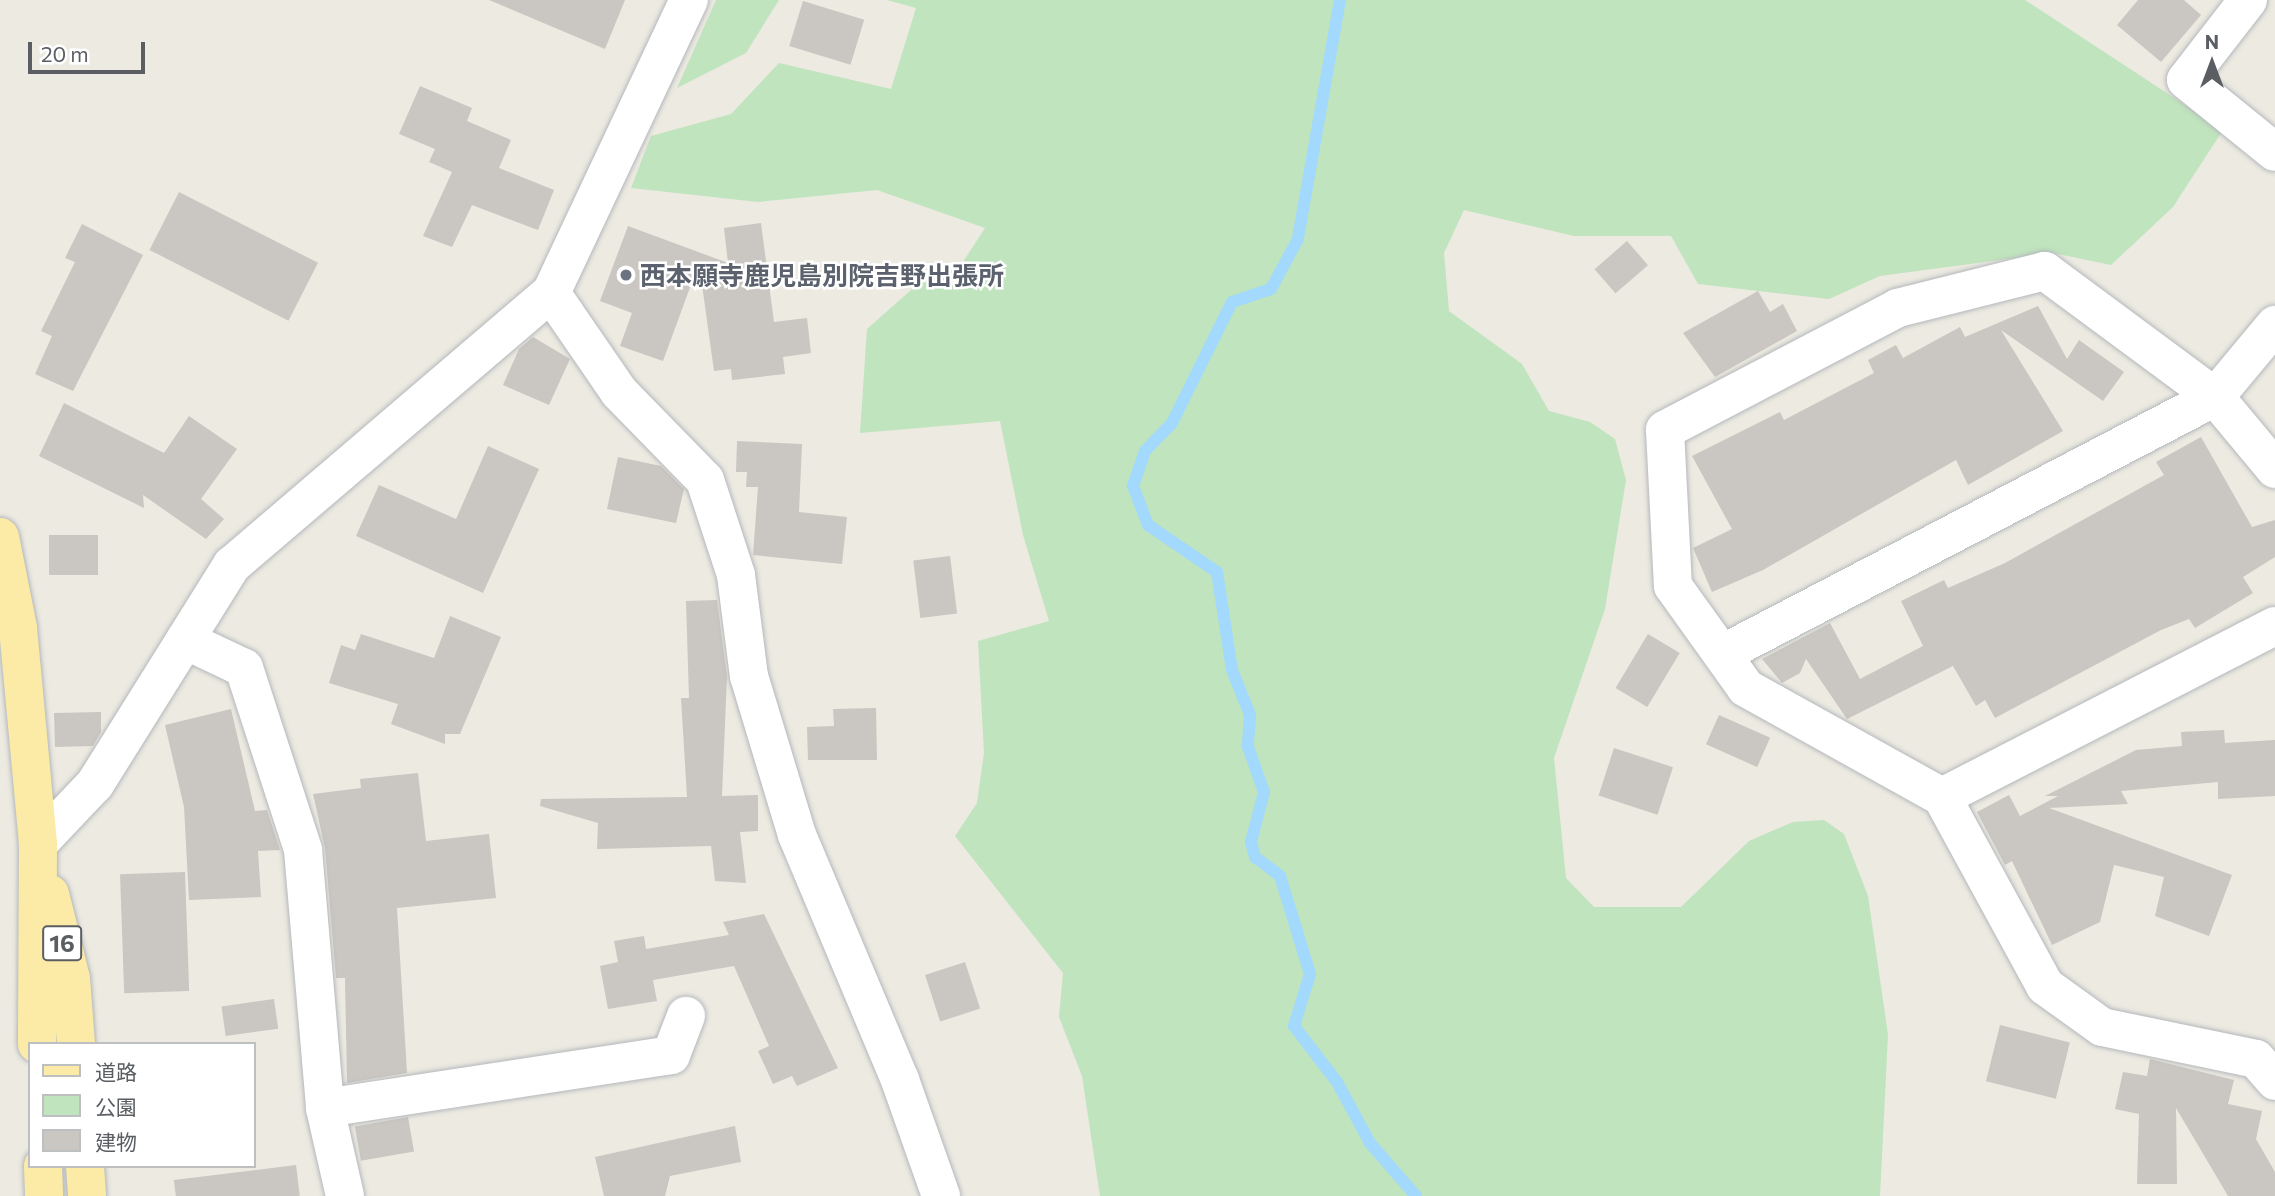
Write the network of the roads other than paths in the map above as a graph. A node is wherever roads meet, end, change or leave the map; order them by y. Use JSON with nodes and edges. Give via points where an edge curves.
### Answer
{"nodes":[{"id":1,"x":689,"y":0,"type":"edge"},
{"id":2,"x":2249,"y":0,"type":"edge"},
{"id":3,"x":2275,"y":152,"type":"edge"},
{"id":4,"x":551,"y":293,"type":"junction"},
{"id":5,"x":2275,"y":325,"type":"edge"},
{"id":6,"x":2215,"y":397,"type":"junction"},
{"id":7,"x":2275,"y":469,"type":"edge"},
{"id":8,"x":0,"y":537,"type":"edge"},
{"id":9,"x":2275,"y":626,"type":"edge"},
{"id":10,"x":185,"y":640,"type":"junction"},
{"id":11,"x":1722,"y":654,"type":"junction"},
{"id":12,"x":1942,"y":797,"type":"junction"},
{"id":13,"x":38,"y":844,"type":"junction"},
{"id":14,"x":686,"y":1016,"type":"dead end"},
{"id":15,"x":37,"y":1042,"type":"edge"},
{"id":16,"x":76,"y":1042,"type":"edge"},
{"id":17,"x":2275,"y":1081,"type":"edge"},
{"id":18,"x":325,"y":1108,"type":"junction"},
{"id":19,"x":43,"y":1168,"type":"edge"},
{"id":20,"x":85,"y":1168,"type":"edge"},
{"id":21,"x":44,"y":1196,"type":"edge"},
{"id":22,"x":87,"y":1196,"type":"edge"},
{"id":23,"x":345,"y":1196,"type":"edge"},
{"id":24,"x":941,"y":1196,"type":"edge"}],
"edges":[{"from":1,"to":4,"type":"street"},
{"from":2,"to":3,"type":"street","via":[[2186,80]]},
{"from":4,"to":10,"type":"street","via":[[232,565]]},
{"from":4,"to":24,"type":"street","via":[[619,392],[705,480],[736,575],[749,676],[797,835],[900,1080]]},
{"from":5,"to":6,"type":"street"},
{"from":6,"to":7,"type":"street"},
{"from":6,"to":11,"type":"street"},
{"from":6,"to":11,"type":"street","via":[[2045,271],[1898,308],[1665,429],[1673,586]]},
{"from":8,"to":13,"type":"main road","number":"16","via":[[18,628]]},
{"from":9,"to":12,"type":"street"},
{"from":10,"to":13,"type":"street","via":[[95,785]]},
{"from":10,"to":18,"type":"street","via":[[244,668],[303,850]]},
{"from":11,"to":12,"type":"street","via":[[1746,688]]},
{"from":12,"to":17,"type":"street","via":[[2045,986],[2102,1027],[2256,1059]]},
{"from":13,"to":15,"type":"main road","number":"16"},
{"from":13,"to":16,"type":"main road","number":"16","via":[[71,979]]},
{"from":14,"to":18,"type":"street","via":[[671,1055]]},
{"from":18,"to":23,"type":"street"},
{"from":19,"to":21,"type":"main road"},
{"from":20,"to":22,"type":"main road"}]}
